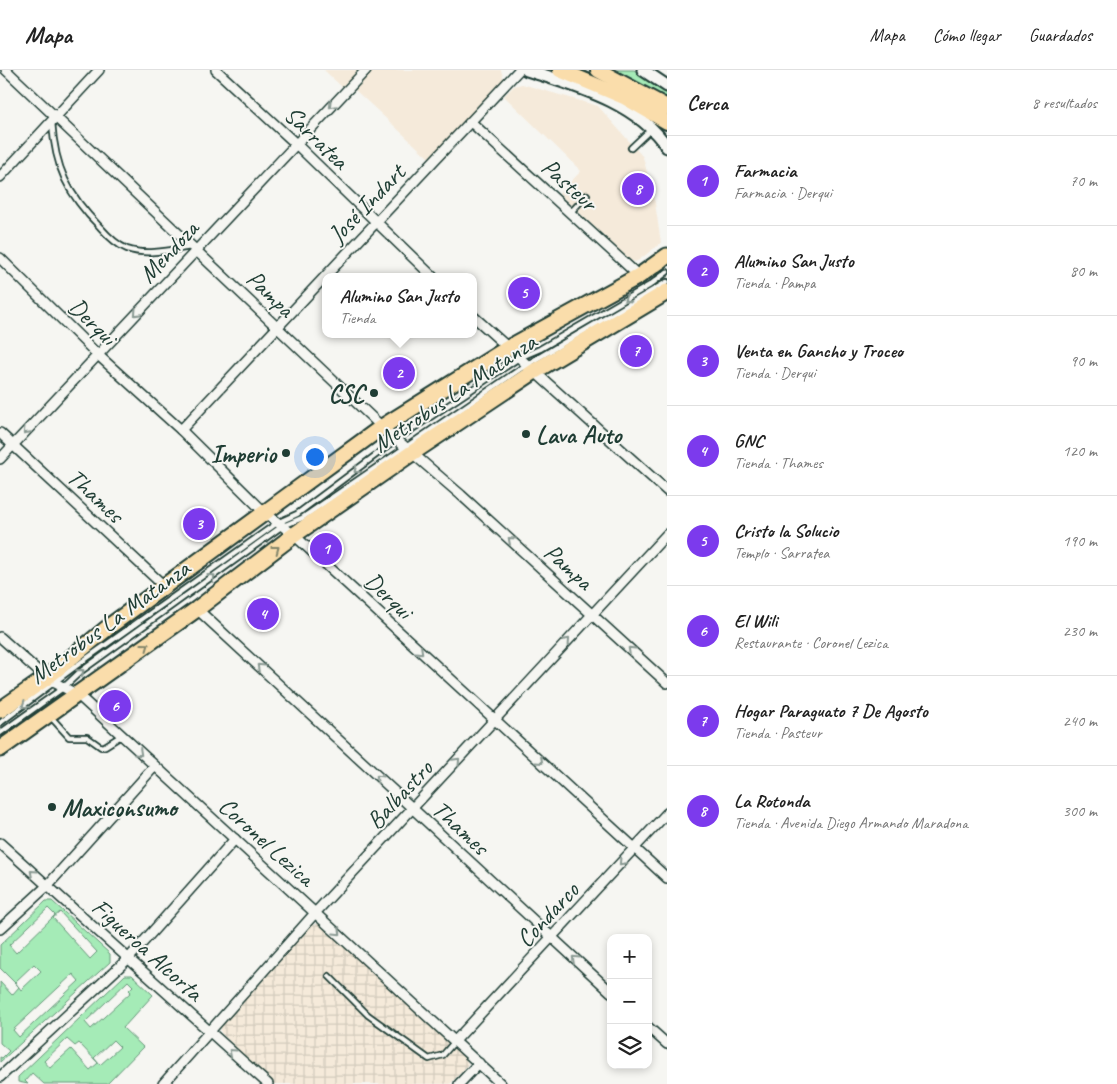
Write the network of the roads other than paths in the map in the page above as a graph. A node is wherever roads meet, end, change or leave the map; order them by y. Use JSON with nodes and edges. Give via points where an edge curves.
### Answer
{"nodes":[{"id":1,"x":6,"y":70,"type":"edge"},
{"id":2,"x":99,"y":70,"type":"edge"},
{"id":3,"x":216,"y":70,"type":"edge"},
{"id":4,"x":366,"y":70,"type":"edge"},
{"id":5,"x":519,"y":70,"type":"edge"},
{"id":6,"x":527,"y":70,"type":"edge"},
{"id":7,"x":560,"y":70,"type":"edge"},
{"id":8,"x":598,"y":70,"type":"edge"},
{"id":9,"x":644,"y":70,"type":"edge"},
{"id":10,"x":667,"y":86,"type":"edge"},
{"id":11,"x":667,"y":107,"type":"edge"},
{"id":12,"x":54,"y":120,"type":"junction"},
{"id":13,"x":667,"y":122,"type":"edge"},
{"id":14,"x":472,"y":123,"type":"junction"},
{"id":15,"x":651,"y":129,"type":"junction"},
{"id":16,"x":295,"y":143,"type":"junction"},
{"id":17,"x":667,"y":147,"type":"edge"},
{"id":18,"x":631,"y":148,"type":"dead end"},
{"id":19,"x":0,"y":177,"type":"edge"},
{"id":20,"x":587,"y":195,"type":"dead end"},
{"id":21,"x":571,"y":212,"type":"junction"},
{"id":22,"x":376,"y":222,"type":"junction"},
{"id":23,"x":195,"y":248,"type":"junction"},
{"id":24,"x":667,"y":256,"type":"edge"},
{"id":25,"x":0,"y":258,"type":"edge"},
{"id":26,"x":667,"y":272,"type":"edge"},
{"id":27,"x":328,"y":273,"type":"edge"},
{"id":28,"x":429,"y":273,"type":"edge"},
{"id":29,"x":639,"y":276,"type":"junction"},
{"id":30,"x":322,"y":279,"type":"edge"},
{"id":31,"x":666,"y":291,"type":"edge"},
{"id":32,"x":477,"y":320,"type":"edge"},
{"id":33,"x":277,"y":327,"type":"junction"},
{"id":34,"x":98,"y":355,"type":"junction"},
{"id":35,"x":522,"y":361,"type":"junction"},
{"id":36,"x":382,"y":428,"type":"junction"},
{"id":37,"x":180,"y":430,"type":"junction"},
{"id":38,"x":0,"y":433,"type":"edge"},
{"id":39,"x":396,"y":440,"type":"junction"},
{"id":40,"x":13,"y":445,"type":"junction"},
{"id":41,"x":408,"y":450,"type":"junction"},
{"id":42,"x":0,"y":459,"type":"edge"},
{"id":43,"x":667,"y":491,"type":"edge"},
{"id":44,"x":264,"y":512,"type":"junction"},
{"id":45,"x":279,"y":525,"type":"junction"},
{"id":46,"x":667,"y":534,"type":"edge"},
{"id":47,"x":294,"y":535,"type":"junction"},
{"id":48,"x":165,"y":587,"type":"junction"},
{"id":49,"x":197,"y":609,"type":"junction"},
{"id":50,"x":592,"y":613,"type":"junction"},
{"id":51,"x":0,"y":637,"type":"edge"},
{"id":52,"x":54,"y":683,"type":"junction"},
{"id":53,"x":667,"y":683,"type":"edge"},
{"id":54,"x":78,"y":695,"type":"junction"},
{"id":55,"x":0,"y":710,"type":"edge"},
{"id":56,"x":49,"y":715,"type":"junction"},
{"id":57,"x":495,"y":720,"type":"junction"},
{"id":58,"x":0,"y":723,"type":"edge"},
{"id":59,"x":0,"y":733,"type":"edge"},
{"id":60,"x":121,"y":736,"type":"junction"},
{"id":61,"x":0,"y":749,"type":"edge"},
{"id":62,"x":154,"y":767,"type":"junction"},
{"id":63,"x":413,"y":809,"type":"junction"},
{"id":64,"x":667,"y":813,"type":"edge"},
{"id":65,"x":236,"y":839,"type":"junction"},
{"id":66,"x":0,"y":843,"type":"edge"},
{"id":67,"x":634,"y":848,"type":"junction"},
{"id":68,"x":667,"y":878,"type":"edge"},
{"id":69,"x":47,"y":886,"type":"junction"},
{"id":70,"x":316,"y":912,"type":"junction"},
{"id":71,"x":0,"y":929,"type":"edge"},
{"id":72,"x":552,"y":938,"type":"junction"},
{"id":73,"x":129,"y":958,"type":"junction"},
{"id":74,"x":330,"y":976,"type":"dead end"},
{"id":75,"x":607,"y":988,"type":"edge"},
{"id":76,"x":652,"y":1031,"type":"edge"},
{"id":77,"x":210,"y":1032,"type":"junction"},
{"id":78,"x":455,"y":1041,"type":"junction"},
{"id":79,"x":667,"y":1044,"type":"edge"},
{"id":80,"x":478,"y":1063,"type":"junction"},
{"id":81,"x":0,"y":1079,"type":"edge"},
{"id":82,"x":4,"y":1084,"type":"edge"},
{"id":83,"x":163,"y":1084,"type":"edge"},
{"id":84,"x":268,"y":1084,"type":"edge"},
{"id":85,"x":459,"y":1084,"type":"edge"},
{"id":86,"x":501,"y":1084,"type":"edge"}],
"edges":[{"from":1,"to":12,"type":"street","name":"Pampa"},
{"from":2,"to":12,"type":"street"},
{"from":3,"to":16,"type":"street","name":"Sarratea"},
{"from":4,"to":16,"type":"street","name":"Mendoza","one_way":true},
{"from":5,"to":14,"type":"street","name":"José Indart"},
{"from":6,"to":15,"type":"street","via":[[616,104]]},
{"from":7,"to":13,"type":"main road","via":[[624,98]]},
{"from":8,"to":11,"type":"main road"},
{"from":9,"to":10,"type":"street"},
{"from":12,"to":19,"type":"street"},
{"from":12,"to":23,"type":"street","name":"Pampa"},
{"from":12,"to":23,"type":"lane","via":[[57,158],[65,184],[78,204],[108,236],[127,249]]},
{"from":14,"to":21,"type":"street","name":"Pasteur"},
{"from":14,"to":22,"type":"street","name":"José Indart"},
{"from":15,"to":17,"type":"street"},
{"from":15,"to":18,"type":"lane"},
{"from":16,"to":22,"type":"street","name":"Sarratea"},
{"from":16,"to":23,"type":"street","name":"Mendoza"},
{"from":20,"to":21,"type":"lane"},
{"from":21,"to":29,"type":"street","name":"Pasteur"},
{"from":22,"to":27,"type":"street","name":"José Indart"},
{"from":22,"to":28,"type":"street","name":"Sarratea"},
{"from":23,"to":33,"type":"street","name":"Pampa"},
{"from":23,"to":34,"type":"street","name":"Mendoza","one_way":true},
{"from":24,"to":29,"type":"highway"},
{"from":25,"to":34,"type":"street","name":"Derqui"},
{"from":26,"to":35,"type":"lane","name":"Metrobus La Matanza","one_way":true,"via":[[650,286]]},
{"from":29,"to":35,"type":"highway"},
{"from":30,"to":33,"type":"street","name":"José Indart"},
{"from":31,"to":35,"type":"highway"},
{"from":32,"to":35,"type":"street"},
{"from":33,"to":36,"type":"street","name":"Pampa"},
{"from":33,"to":37,"type":"street","name":"José Indart"},
{"from":34,"to":37,"type":"street","name":"Derqui"},
{"from":34,"to":40,"type":"street","name":"Mendoza","one_way":true},
{"from":35,"to":36,"type":"highway"},
{"from":35,"to":39,"type":"lane","name":"Metrobus La Matanza"},
{"from":35,"to":41,"type":"highway"},
{"from":35,"to":43,"type":"street"},
{"from":36,"to":39,"type":"street","name":"Pampa"},
{"from":36,"to":44,"type":"highway"},
{"from":37,"to":44,"type":"street","name":"Derqui"},
{"from":38,"to":40,"type":"street","name":"Thames"},
{"from":39,"to":41,"type":"street","name":"Pampa"},
{"from":39,"to":45,"type":"lane","name":"Metrobus La Matanza","one_way":true},
{"from":40,"to":42,"type":"street","name":"Mendoza"},
{"from":40,"to":48,"type":"street","name":"Thames"},
{"from":41,"to":45,"type":"lane","name":"Metrobus La Matanza","via":[[302,518]]},
{"from":41,"to":47,"type":"highway"},
{"from":50,"to":41,"type":"street","name":"Pampa","one_way":true},
{"from":44,"to":45,"type":"street","name":"Derqui"},
{"from":44,"to":48,"type":"highway"},
{"from":45,"to":47,"type":"street","name":"Derqui"},
{"from":45,"to":52,"type":"lane","name":"Metrobus La Matanza"},
{"from":52,"to":45,"type":"lane","name":"Metrobus La Matanza","one_way":true,"via":[[80,672]]},
{"from":46,"to":50,"type":"street","name":"Balbastro"},
{"from":49,"to":47,"type":"highway","one_way":true},
{"from":47,"to":57,"type":"street","name":"Derqui","one_way":true},
{"from":48,"to":52,"type":"highway","via":[[111,625]]},
{"from":54,"to":49,"type":"highway","one_way":true},
{"from":63,"to":49,"type":"street","name":"Thames","one_way":true},
{"from":53,"to":50,"type":"street","name":"Pampa","one_way":true},
{"from":57,"to":50,"type":"street","name":"Balbastro","one_way":true},
{"from":51,"to":52,"type":"street","name":"Coronel Lezica"},
{"from":52,"to":54,"type":"street","name":"Coronel Lezica"},
{"from":52,"to":55,"type":"highway"},
{"from":52,"to":58,"type":"lane","name":"Metrobus La Matanza","one_way":true},
{"from":52,"to":59,"type":"lane","name":"Metrobus La Matanza"},
{"from":54,"to":56,"type":"highway"},
{"from":54,"to":60,"type":"street","name":"Coronel Lezica"},
{"from":56,"to":60,"type":"lane","via":[[69,737],[87,737],[101,747]]},
{"from":56,"to":61,"type":"highway"},
{"from":63,"to":57,"type":"street","name":"Balbastro","one_way":true},
{"from":57,"to":67,"type":"street","name":"Derqui","one_way":true},
{"from":60,"to":62,"type":"street","name":"Coronel Lezica","one_way":true},
{"from":62,"to":65,"type":"street","name":"Coronel Lezica"},
{"from":62,"to":69,"type":"street"},
{"from":63,"to":70,"type":"street","name":"Balbastro"},
{"from":63,"to":72,"type":"street","name":"Thames"},
{"from":64,"to":67,"type":"street","name":"Condarco"},
{"from":65,"to":70,"type":"street","name":"Coronel Lezica"},
{"from":65,"to":73,"type":"street"},
{"from":69,"to":66,"type":"street","name":"Figueroa Alcorta","one_way":true},
{"from":67,"to":68,"type":"street","name":"Derqui"},
{"from":67,"to":72,"type":"street","name":"Condarco","one_way":true},
{"from":69,"to":71,"type":"street"},
{"from":69,"to":73,"type":"street","name":"Figueroa Alcorta"},
{"from":70,"to":77,"type":"street","name":"Balbastro"},
{"from":70,"to":78,"type":"street","name":"Coronel Lezica","one_way":true},
{"from":75,"to":72,"type":"street","name":"Thames","one_way":true},
{"from":72,"to":78,"type":"street","name":"Condarco"},
{"from":73,"to":77,"type":"street","name":"Figueroa Alcorta"},
{"from":73,"to":81,"type":"street"},
{"from":74,"to":78,"type":"lane","via":[[368,1015],[429,1059],[443,1055]]},
{"from":76,"to":79,"type":"street"},
{"from":77,"to":83,"type":"street","name":"Balbastro"},
{"from":84,"to":77,"type":"street","name":"Figueroa Alcorta","one_way":true},
{"from":78,"to":80,"type":"street","name":"Coronel Lezica"},
{"from":80,"to":85,"type":"street"},
{"from":80,"to":86,"type":"street","name":"Coronel Lezica"},
{"from":81,"to":82,"type":"street"}]}
